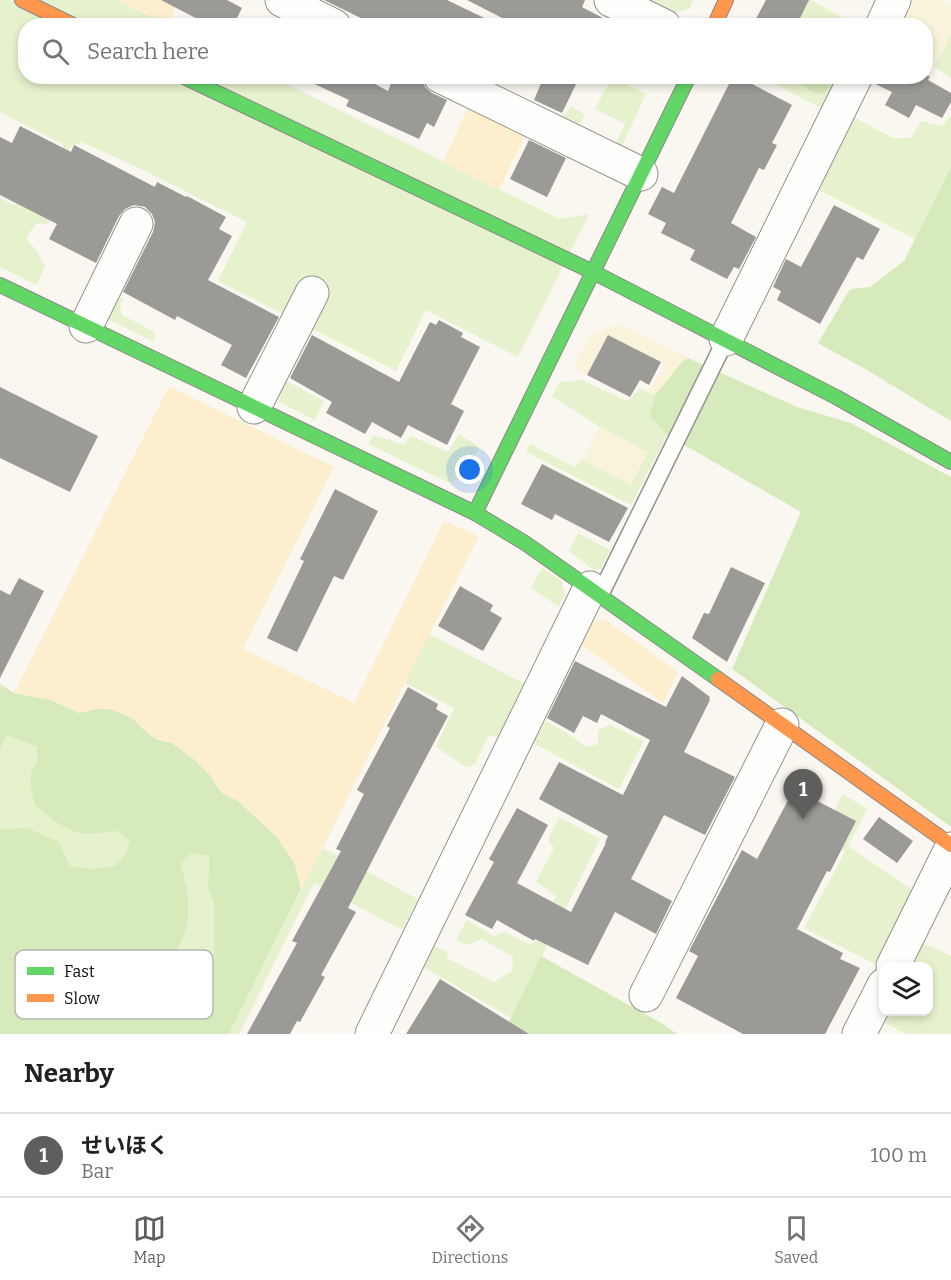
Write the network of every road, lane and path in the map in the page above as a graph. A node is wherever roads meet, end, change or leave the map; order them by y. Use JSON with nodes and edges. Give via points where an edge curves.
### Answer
{"nodes":[{"id":1,"x":22,"y":0,"type":"edge"},
{"id":2,"x":282,"y":0,"type":"edge"},
{"id":3,"x":611,"y":0,"type":"edge"},
{"id":4,"x":726,"y":0,"type":"edge"},
{"id":5,"x":894,"y":0,"type":"edge"},
{"id":6,"x":59,"y":18,"type":"edge"},
{"id":7,"x":318,"y":18,"type":"edge"},
{"id":8,"x":648,"y":18,"type":"edge"},
{"id":9,"x":718,"y":18,"type":"edge"},
{"id":10,"x":886,"y":18,"type":"edge"},
{"id":11,"x":199,"y":84,"type":"edge"},
{"id":12,"x":456,"y":84,"type":"edge"},
{"id":13,"x":685,"y":84,"type":"edge"},
{"id":14,"x":852,"y":84,"type":"edge"},
{"id":15,"x":641,"y":174,"type":"junction"},
{"id":16,"x":136,"y":224,"type":"dead end"},
{"id":17,"x":593,"y":272,"type":"junction"},
{"id":18,"x":0,"y":285,"type":"edge"},
{"id":19,"x":312,"y":293,"type":"dead end"},
{"id":20,"x":86,"y":326,"type":"junction"},
{"id":21,"x":726,"y":339,"type":"junction"},
{"id":22,"x":254,"y":407,"type":"junction"},
{"id":23,"x":951,"y":462,"type":"edge"},
{"id":24,"x":475,"y":513,"type":"junction"},
{"id":25,"x":595,"y":591,"type":"junction"},
{"id":26,"x":782,"y":725,"type":"junction"},
{"id":27,"x":951,"y":847,"type":"edge"},
{"id":28,"x":895,"y":962,"type":"edge"},
{"id":29,"x":646,"y":995,"type":"dead end"},
{"id":30,"x":879,"y":995,"type":"edge"},
{"id":31,"x":372,"y":1034,"type":"edge"},
{"id":32,"x":859,"y":1034,"type":"edge"}],
"edges":[{"from":1,"to":6,"type":"street"},
{"from":2,"to":7,"type":"street"},
{"from":3,"to":8,"type":"street"},
{"from":4,"to":9,"type":"street"},
{"from":5,"to":10,"type":"street"},
{"from":11,"to":17,"type":"street"},
{"from":12,"to":15,"type":"street"},
{"from":13,"to":15,"type":"street"},
{"from":14,"to":21,"type":"street"},
{"from":15,"to":17,"type":"street"},
{"from":16,"to":20,"type":"street"},
{"from":17,"to":21,"type":"street"},
{"from":17,"to":24,"type":"street"},
{"from":18,"to":20,"type":"street"},
{"from":19,"to":22,"type":"street"},
{"from":20,"to":22,"type":"street"},
{"from":21,"to":23,"type":"street"},
{"from":21,"to":25,"type":"lane"},
{"from":22,"to":24,"type":"street"},
{"from":24,"to":25,"type":"street"},
{"from":25,"to":26,"type":"street"},
{"from":25,"to":31,"type":"street"},
{"from":26,"to":27,"type":"street"},
{"from":26,"to":29,"type":"street"},
{"from":27,"to":28,"type":"street"},
{"from":30,"to":32,"type":"street"}]}
